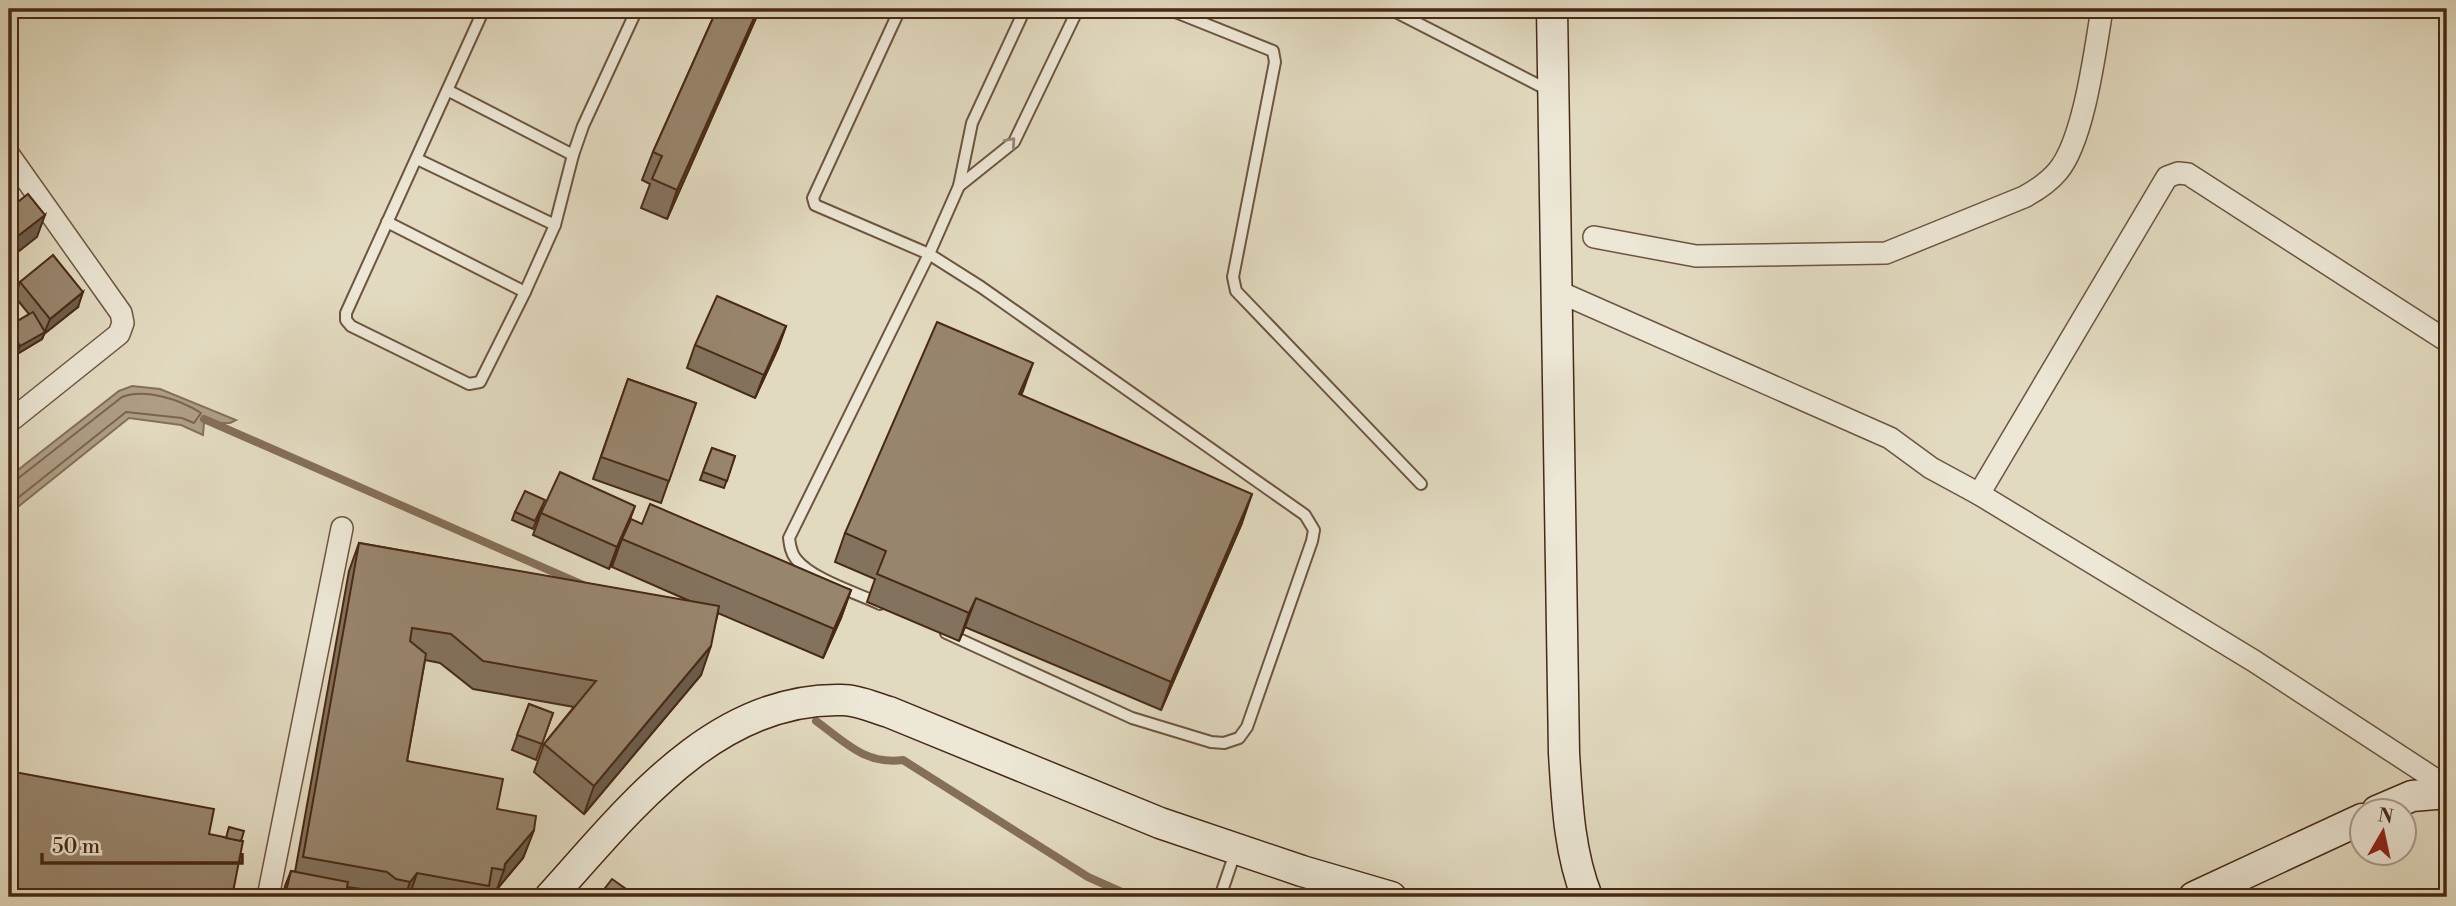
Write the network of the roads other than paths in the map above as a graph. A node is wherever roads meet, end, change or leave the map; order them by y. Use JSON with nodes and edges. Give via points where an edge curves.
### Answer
{"nodes":[{"id":1,"x":484,"y":9,"type":"edge"},
{"id":2,"x":637,"y":9,"type":"edge"},
{"id":3,"x":900,"y":9,"type":"edge"},
{"id":4,"x":1025,"y":9,"type":"edge"},
{"id":5,"x":1079,"y":9,"type":"edge"},
{"id":6,"x":1168,"y":9,"type":"edge"},
{"id":7,"x":1390,"y":9,"type":"edge"},
{"id":8,"x":1552,"y":9,"type":"edge"},
{"id":9,"x":2102,"y":9,"type":"edge"},
{"id":10,"x":449,"y":91,"type":"junction"},
{"id":11,"x":1553,"y":93,"type":"junction"},
{"id":12,"x":9,"y":155,"type":"edge"},
{"id":13,"x":573,"y":155,"type":"junction"},
{"id":14,"x":417,"y":159,"type":"junction"},
{"id":15,"x":959,"y":186,"type":"junction"},
{"id":16,"x":387,"y":222,"type":"junction"},
{"id":17,"x":555,"y":225,"type":"junction"},
{"id":18,"x":1594,"y":237,"type":"dead end"},
{"id":19,"x":929,"y":254,"type":"junction"},
{"id":20,"x":1557,"y":291,"type":"junction"},
{"id":21,"x":525,"y":292,"type":"junction"},
{"id":22,"x":2447,"y":341,"type":"edge"},
{"id":23,"x":9,"y":422,"type":"edge"},
{"id":24,"x":1421,"y":484,"type":"dead end"},
{"id":25,"x":1979,"y":494,"type":"junction"},
{"id":26,"x":342,"y":528,"type":"dead end"},
{"id":27,"x":895,"y":610,"type":"dead end"},
{"id":28,"x":933,"y":627,"type":"dead end"},
{"id":29,"x":2447,"y":787,"type":"edge"},
{"id":30,"x":2447,"y":793,"type":"edge"},
{"id":31,"x":2410,"y":797,"type":"edge"},
{"id":32,"x":2348,"y":825,"type":"edge"},
{"id":33,"x":1236,"y":850,"type":"junction"},
{"id":34,"x":268,"y":897,"type":"edge"},
{"id":35,"x":550,"y":897,"type":"edge"},
{"id":36,"x":1220,"y":897,"type":"edge"},
{"id":37,"x":1391,"y":897,"type":"edge"},
{"id":38,"x":1587,"y":897,"type":"edge"},
{"id":39,"x":2194,"y":897,"type":"edge"}],
"edges":[{"from":1,"to":10,"type":"lane"},
{"from":2,"to":13,"type":"lane"},
{"from":3,"to":19,"type":"lane","via":[[813,202]]},
{"from":4,"to":15,"type":"lane","via":[[972,123]]},
{"from":15,"to":5,"type":"lane","one_way":true,"via":[[1014,142]]},
{"from":6,"to":24,"type":"lane","via":[[1273,51],[1275,62],[1233,277],[1237,292]]},
{"from":7,"to":11,"type":"lane"},
{"from":8,"to":11,"type":"street"},
{"from":9,"to":18,"type":"street","via":[[2072,148],[2044,187],[2024,197],[1886,253],[1696,256]]},
{"from":10,"to":13,"type":"lane"},
{"from":10,"to":14,"type":"lane"},
{"from":11,"to":20,"type":"street"},
{"from":12,"to":23,"type":"street","via":[[121,313],[123,323],[119,334]]},
{"from":13,"to":17,"type":"lane"},
{"from":14,"to":16,"type":"lane"},
{"from":14,"to":17,"type":"lane"},
{"from":15,"to":19,"type":"lane"},
{"from":16,"to":21,"type":"lane"},
{"from":16,"to":21,"type":"lane","via":[[346,313],[351,326],[475,384]]},
{"from":17,"to":21,"type":"lane"},
{"from":19,"to":27,"type":"lane","via":[[789,538],[791,551],[808,571]]},
{"from":19,"to":28,"type":"lane","via":[[1305,515],[1314,530],[1247,727],[1233,741],[1211,742],[1132,718]]},
{"from":20,"to":25,"type":"street","via":[[1890,438],[1931,468]]},
{"from":20,"to":38,"type":"street","via":[[1564,753],[1567,805],[1579,877]]},
{"from":22,"to":25,"type":"street","via":[[2188,174],[2178,173],[2167,177]]},
{"from":25,"to":29,"type":"street","via":[[2254,661]]},
{"from":26,"to":34,"type":"street"},
{"from":30,"to":31,"type":"street"},
{"from":32,"to":39,"type":"street"},
{"from":33,"to":35,"type":"street","via":[[889,712],[845,699],[813,701],[748,720],[677,764]]},
{"from":33,"to":36,"type":"lane"},
{"from":33,"to":37,"type":"street"}]}
